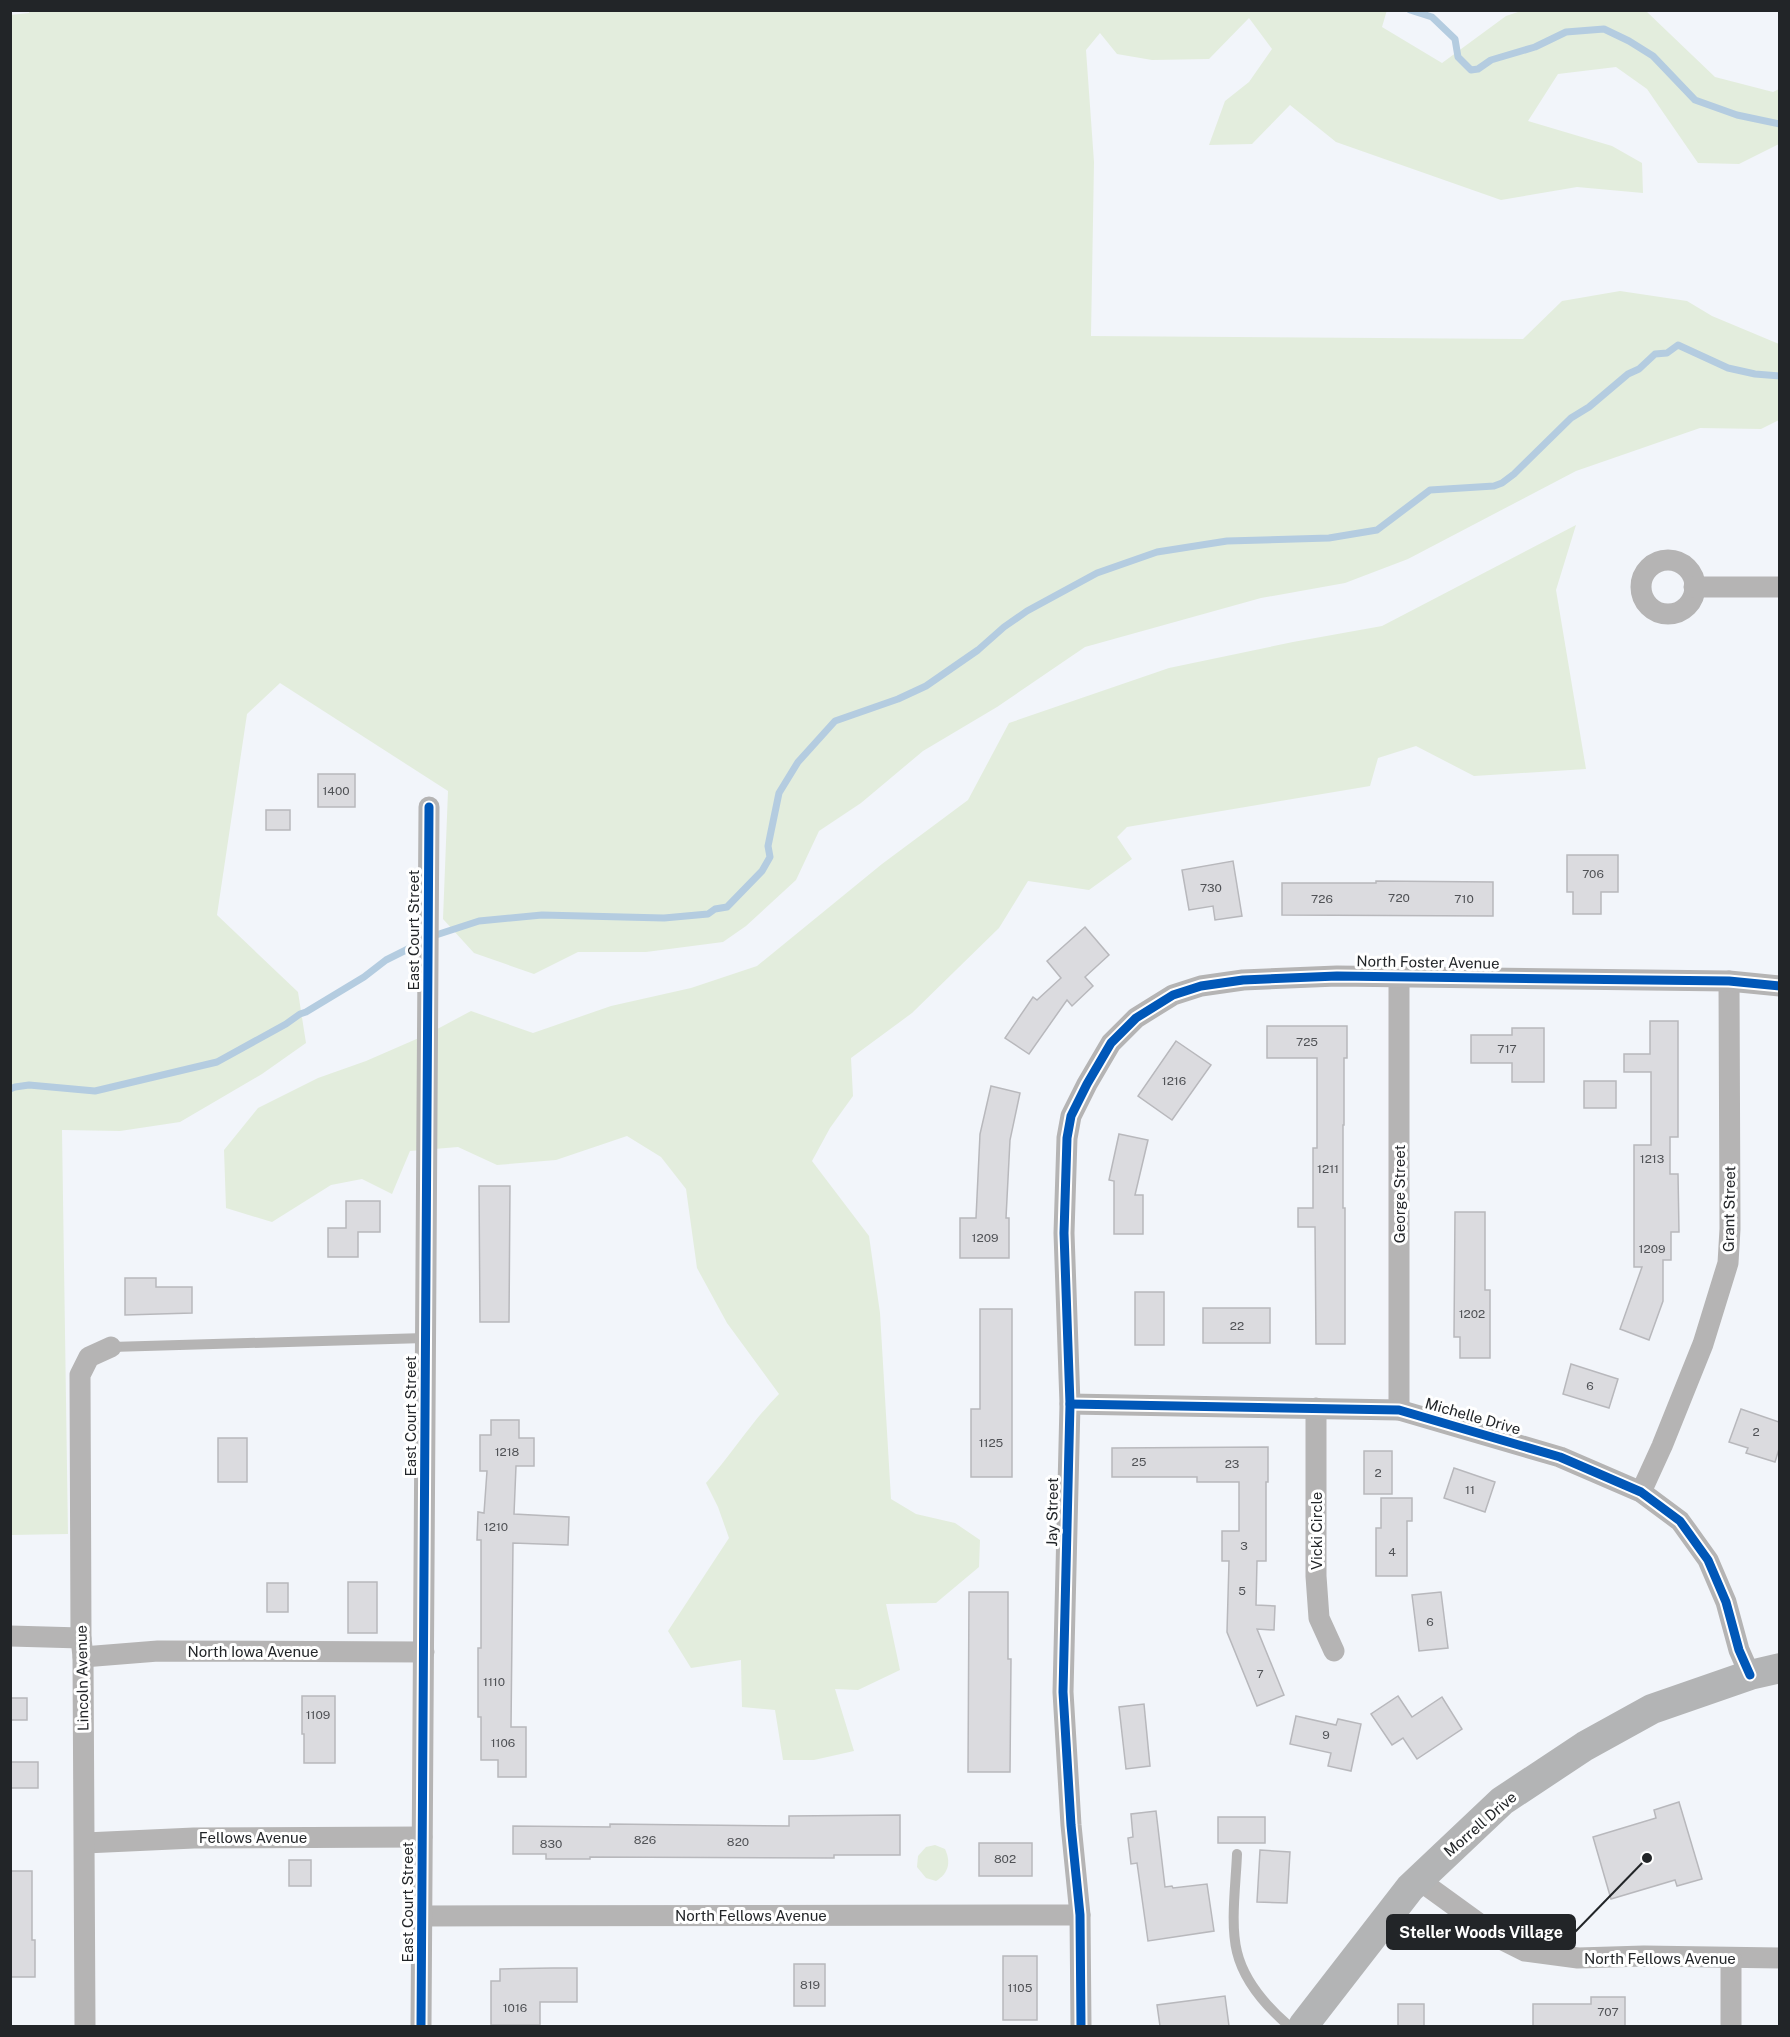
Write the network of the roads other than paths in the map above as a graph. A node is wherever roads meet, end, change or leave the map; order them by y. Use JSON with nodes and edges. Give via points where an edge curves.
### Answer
{"nodes":[{"id":1,"x":1694,"y":587,"type":"dead end"},
{"id":2,"x":1779,"y":587,"type":"edge"},
{"id":3,"x":429,"y":807,"type":"dead end"},
{"id":4,"x":1399,"y":977,"type":"junction"},
{"id":5,"x":1729,"y":981,"type":"junction"},
{"id":6,"x":1779,"y":986,"type":"edge"},
{"id":7,"x":1136,"y":1018,"type":"joint"},
{"id":8,"x":426,"y":1338,"type":"junction"},
{"id":9,"x":111,"y":1347,"type":"joint"},
{"id":10,"x":1070,"y":1404,"type":"junction"},
{"id":11,"x":1316,"y":1408,"type":"junction"},
{"id":12,"x":1399,"y":1410,"type":"junction"},
{"id":13,"x":1641,"y":1492,"type":"junction"},
{"id":14,"x":10,"y":1636,"type":"edge"},
{"id":15,"x":82,"y":1648,"type":"junction"},
{"id":16,"x":1334,"y":1651,"type":"dead end"},
{"id":17,"x":424,"y":1652,"type":"junction"},
{"id":18,"x":1779,"y":1668,"type":"edge"},
{"id":19,"x":1750,"y":1675,"type":"junction"},
{"id":20,"x":422,"y":1836,"type":"junction"},
{"id":21,"x":85,"y":1843,"type":"junction"},
{"id":22,"x":1237,"y":1854,"type":"dead end"},
{"id":23,"x":1419,"y":1880,"type":"junction"},
{"id":24,"x":1080,"y":1915,"type":"junction"},
{"id":25,"x":422,"y":1916,"type":"junction"},
{"id":26,"x":1731,"y":1958,"type":"junction"},
{"id":27,"x":1779,"y":1958,"type":"edge"},
{"id":28,"x":85,"y":2026,"type":"edge"},
{"id":29,"x":421,"y":2026,"type":"edge"},
{"id":30,"x":1081,"y":2026,"type":"edge"},
{"id":31,"x":1289,"y":2026,"type":"edge"},
{"id":32,"x":1303,"y":2026,"type":"edge"},
{"id":33,"x":1731,"y":2026,"type":"edge"}],
"edges":[{"from":1,"to":2,"type":"street"},
{"from":3,"to":8,"type":"street","name":"East Court Street"},
{"from":4,"to":5,"type":"street","name":"North Foster Avenue"},
{"from":4,"to":7,"type":"street","name":"North Foster Avenue","via":[[1243,980],[1173,995]]},
{"from":4,"to":12,"type":"street","name":"George Street"},
{"from":5,"to":6,"type":"street","name":"North Foster Avenue"},
{"from":5,"to":13,"type":"street","name":"Grant Street","via":[[1728,1263],[1703,1344]]},
{"from":7,"to":10,"type":"street","name":"Jay Street","via":[[1111,1043],[1087,1084],[1071,1116],[1067,1138],[1064,1233]]},
{"from":8,"to":9,"type":"lane"},
{"from":8,"to":17,"type":"street","name":"East Court Street"},
{"from":9,"to":15,"type":"street","name":"Lincoln Avenue","via":[[89,1357],[80,1375]]},
{"from":10,"to":11,"type":"street","name":"Michelle Drive"},
{"from":10,"to":24,"type":"street","name":"Jay Street","via":[[1063,1692]]},
{"from":11,"to":12,"type":"street","name":"Michelle Drive"},
{"from":11,"to":16,"type":"street","name":"Vicki Circle","via":[[1319,1618]]},
{"from":12,"to":13,"type":"street","name":"Michelle Drive","via":[[1560,1457]]},
{"from":13,"to":19,"type":"street","name":"Michelle Drive","via":[[1680,1521],[1708,1560]]},
{"from":14,"to":15,"type":"street","name":"North Iowa Avenue"},
{"from":15,"to":17,"type":"street","name":"North Iowa Avenue"},
{"from":15,"to":21,"type":"street","name":"Lincoln Avenue"},
{"from":17,"to":20,"type":"street","name":"East Court Street"},
{"from":18,"to":19,"type":"main road","name":"Morrell Drive"},
{"from":19,"to":23,"type":"main road","name":"Morrell Drive","via":[[1652,1709],[1585,1746],[1502,1802]]},
{"from":20,"to":21,"type":"street","name":"Fellows Avenue"},
{"from":20,"to":25,"type":"street","name":"East Court Street"},
{"from":21,"to":28,"type":"street","name":"Lincoln Avenue"},
{"from":22,"to":31,"type":"lane","via":[[1237,1952],[1251,1982]]},
{"from":23,"to":26,"type":"street","name":"North Fellows Avenue","via":[[1499,1938],[1525,1951],[1578,1958]]},
{"from":23,"to":32,"type":"main road","name":"Morrell Drive"},
{"from":24,"to":25,"type":"street","name":"North Fellows Avenue"},
{"from":24,"to":30,"type":"street","name":"Jay Street"},
{"from":25,"to":29,"type":"street","name":"East Court Street"},
{"from":26,"to":27,"type":"street","name":"North Fellows Avenue"},
{"from":26,"to":33,"type":"street"}]}
